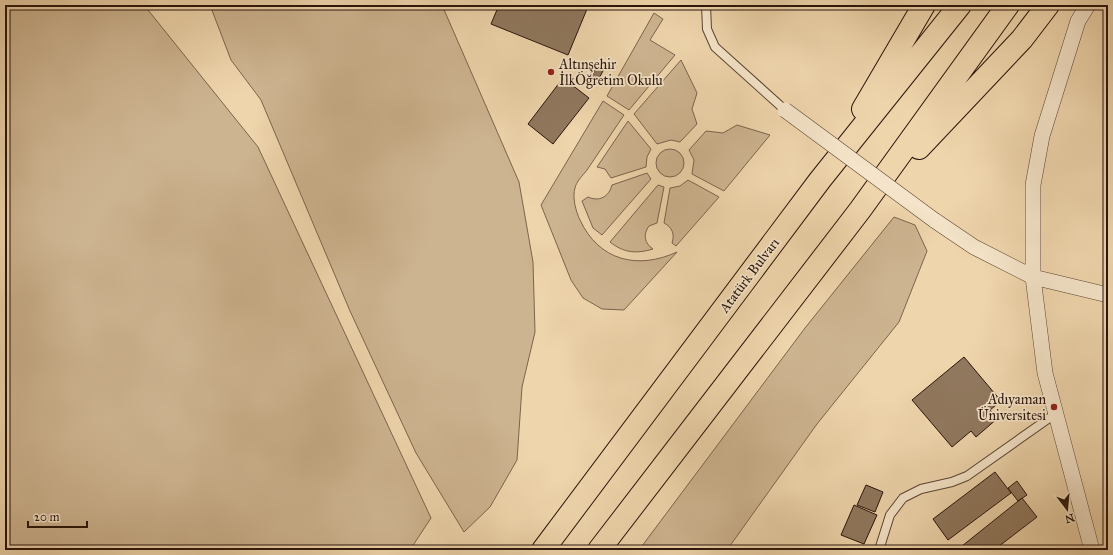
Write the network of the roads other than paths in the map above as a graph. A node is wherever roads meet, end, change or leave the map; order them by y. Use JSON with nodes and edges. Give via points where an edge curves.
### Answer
{"nodes":[{"id":1,"x":706,"y":5,"type":"edge"},
{"id":2,"x":924,"y":5,"type":"edge"},
{"id":3,"x":960,"y":5,"type":"edge"},
{"id":4,"x":1008,"y":5,"type":"edge"},
{"id":5,"x":1048,"y":5,"type":"edge"},
{"id":6,"x":1088,"y":5,"type":"edge"},
{"id":7,"x":785,"y":110,"type":"joint"},
{"id":8,"x":820,"y":180,"type":"junction"},
{"id":9,"x":860,"y":210,"type":"junction"},
{"id":10,"x":1033,"y":277,"type":"junction"},
{"id":11,"x":1108,"y":295,"type":"edge"},
{"id":12,"x":1055,"y":414,"type":"junction"},
{"id":13,"x":543,"y":550,"type":"edge"},
{"id":14,"x":599,"y":550,"type":"edge"},
{"id":15,"x":879,"y":550,"type":"edge"},
{"id":16,"x":1092,"y":550,"type":"edge"}],
"edges":[{"from":1,"to":7,"type":"lane","via":[[707,29],[715,47]]},
{"from":2,"to":8,"type":"highway"},
{"from":3,"to":8,"type":"highway","name":"Atatürk Bulvarı"},
{"from":4,"to":9,"type":"highway"},
{"from":5,"to":9,"type":"highway","via":[[1022,39]]},
{"from":6,"to":10,"type":"street","via":[[1078,21],[1042,136],[1033,185]]},
{"from":7,"to":10,"type":"street","bridge":true,"via":[[974,247]]},
{"from":8,"to":13,"type":"highway","name":"Atatürk Bulvarı"},
{"from":9,"to":14,"type":"highway"},
{"from":10,"to":11,"type":"street"},
{"from":10,"to":12,"type":"street","via":[[1044,373]]},
{"from":12,"to":15,"type":"lane","via":[[967,476],[921,489],[903,498],[890,515]]},
{"from":12,"to":16,"type":"street"}]}
